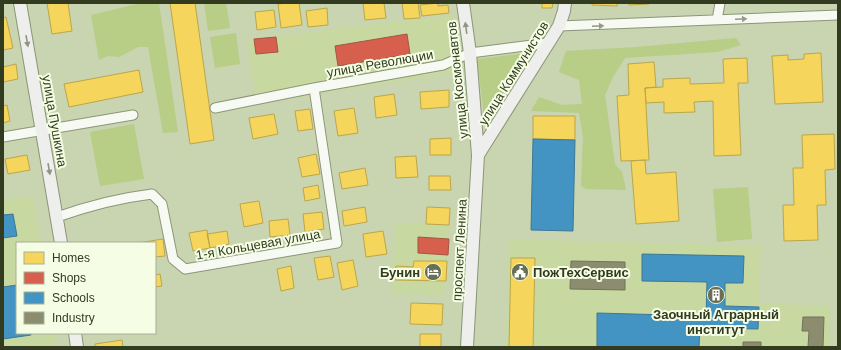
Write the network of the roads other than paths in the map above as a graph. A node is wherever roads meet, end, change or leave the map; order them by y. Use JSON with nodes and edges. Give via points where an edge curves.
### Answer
{"nodes":[{"id":1,"x":20,"y":3,"type":"edge"},
{"id":2,"x":463,"y":3,"type":"edge"},
{"id":3,"x":565,"y":3,"type":"edge"},
{"id":4,"x":720,"y":3,"type":"edge"},
{"id":5,"x":838,"y":15,"type":"edge"},
{"id":6,"x":717,"y":20,"type":"junction"},
{"id":7,"x":558,"y":26,"type":"junction"},
{"id":8,"x":548,"y":43,"type":"junction"},
{"id":9,"x":470,"y":53,"type":"junction"},
{"id":10,"x":314,"y":88,"type":"junction"},
{"id":11,"x":215,"y":108,"type":"dead end"},
{"id":12,"x":133,"y":115,"type":"dead end"},
{"id":13,"x":43,"y":130,"type":"junction"},
{"id":14,"x":3,"y":137,"type":"edge"},
{"id":15,"x":478,"y":155,"type":"junction"},
{"id":16,"x":57,"y":217,"type":"junction"},
{"id":17,"x":61,"y":242,"type":"edge"},
{"id":18,"x":75,"y":334,"type":"edge"},
{"id":19,"x":77,"y":347,"type":"edge"},
{"id":20,"x":467,"y":347,"type":"edge"}],
"edges":[{"from":1,"to":13,"type":"street","name":"улица Пушкина","one_way":true},
{"from":9,"to":2,"type":"street","name":"улица Космонавтов","one_way":true},
{"from":3,"to":7,"type":"street","name":"улица Коммунистов"},
{"from":4,"to":6,"type":"street"},
{"from":6,"to":5,"type":"street","one_way":true},
{"from":7,"to":6,"type":"street","one_way":true},
{"from":7,"to":8,"type":"street","name":"улица Коммунистов"},
{"from":8,"to":9,"type":"street","name":"улица Революции"},
{"from":8,"to":15,"type":"street","name":"улица Коммунистов"},
{"from":9,"to":10,"type":"street","name":"улица Революции","via":[[443,65]]},
{"from":9,"to":15,"type":"street","name":"улица Космонавтов"},
{"from":10,"to":11,"type":"street","name":"улица Революции"},
{"from":10,"to":16,"type":"street","name":"1-я Кольцевая улица","via":[[337,243],[185,269],[173,259],[162,204],[152,194],[130,197]]},
{"from":12,"to":13,"type":"street"},
{"from":13,"to":14,"type":"street"},
{"from":13,"to":16,"type":"street","name":"улица Пушкина","one_way":true},
{"from":15,"to":20,"type":"street","name":"проспект Ленина"},
{"from":16,"to":17,"type":"street","name":"улица Пушкина"},
{"from":18,"to":19,"type":"street"}]}
